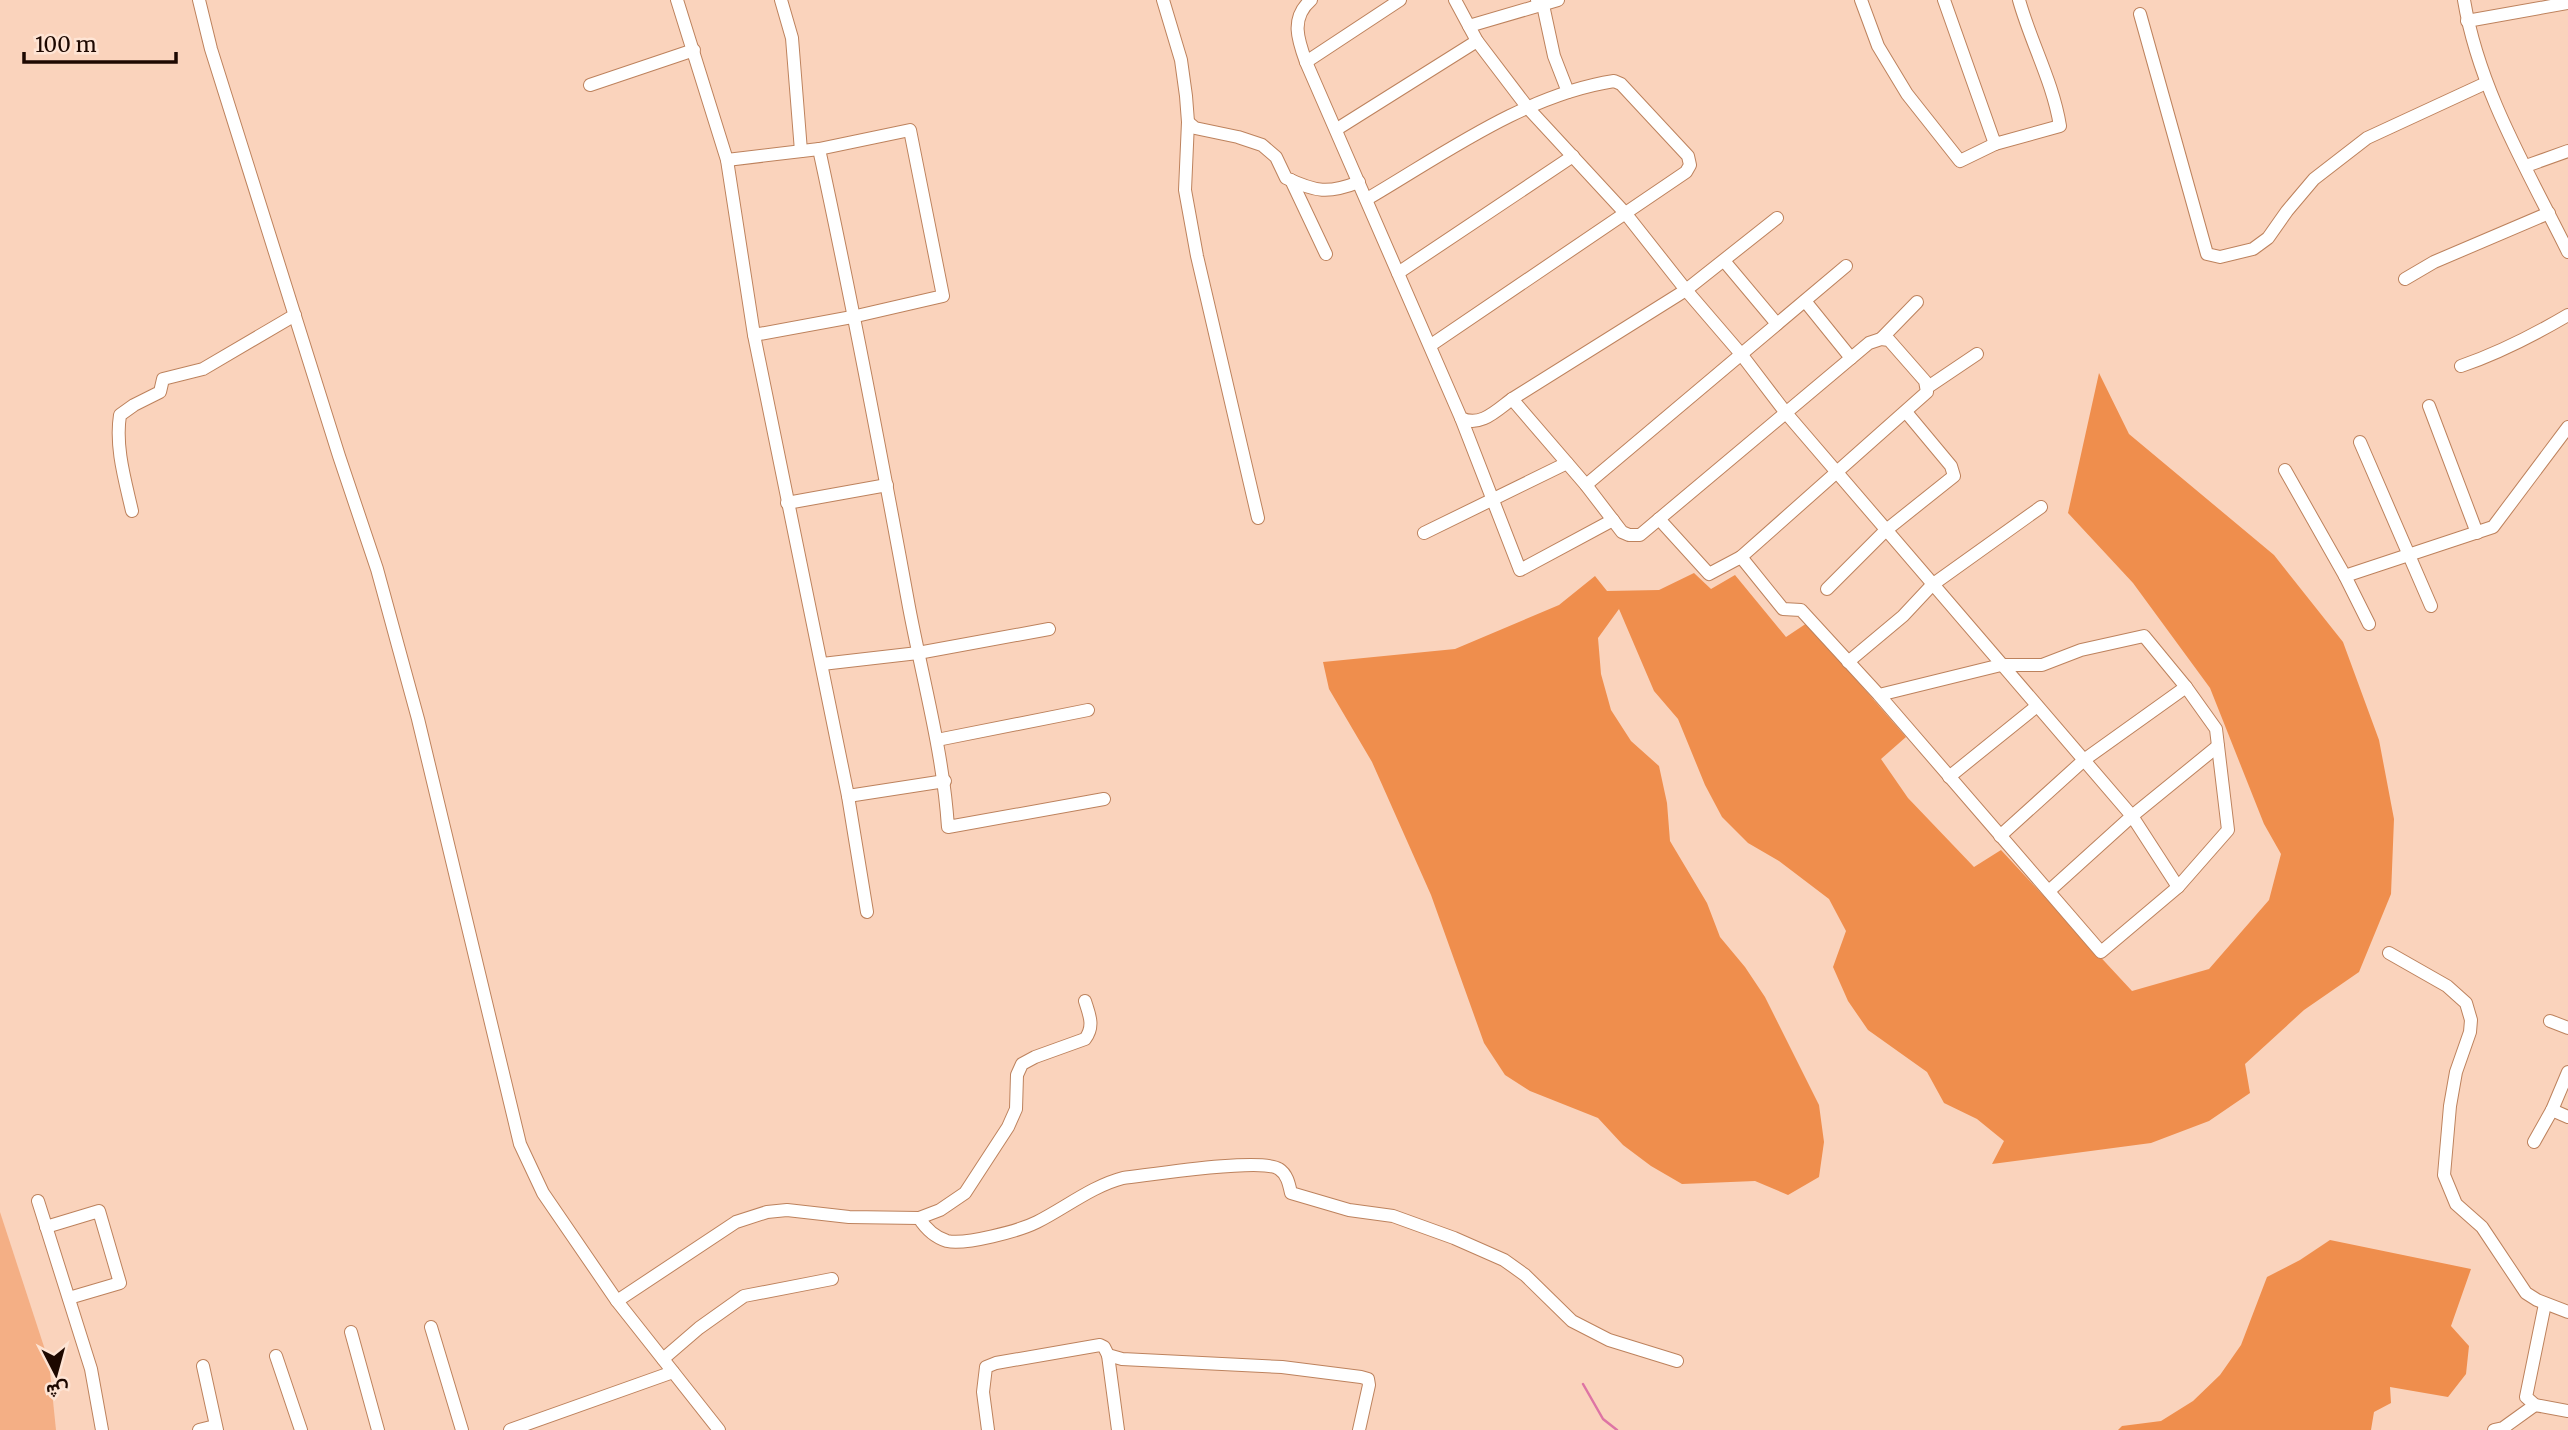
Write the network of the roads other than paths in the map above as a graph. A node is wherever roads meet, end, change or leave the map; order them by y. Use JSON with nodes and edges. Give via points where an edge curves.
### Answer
{"nodes":[{"id":1,"x":200,"y":0,"type":"edge"},
{"id":2,"x":677,"y":0,"type":"edge"},
{"id":3,"x":781,"y":0,"type":"edge"},
{"id":4,"x":1163,"y":0,"type":"edge"},
{"id":5,"x":1311,"y":0,"type":"edge"},
{"id":6,"x":1400,"y":0,"type":"edge"},
{"id":7,"x":1455,"y":0,"type":"edge"},
{"id":8,"x":1558,"y":0,"type":"edge"},
{"id":9,"x":1861,"y":0,"type":"edge"},
{"id":10,"x":1944,"y":0,"type":"edge"},
{"id":11,"x":2019,"y":0,"type":"edge"},
{"id":12,"x":2464,"y":0,"type":"edge"},
{"id":13,"x":1540,"y":2,"type":"edge"},
{"id":14,"x":2568,"y":3,"type":"edge"},
{"id":15,"x":2140,"y":14,"type":"dead end"},
{"id":16,"x":2467,"y":21,"type":"junction"},
{"id":17,"x":1469,"y":26,"type":"junction"},
{"id":18,"x":1477,"y":41,"type":"junction"},
{"id":19,"x":694,"y":50,"type":"junction"},
{"id":20,"x":1306,"y":62,"type":"junction"},
{"id":21,"x":2486,"y":83,"type":"junction"},
{"id":22,"x":590,"y":85,"type":"dead end"},
{"id":23,"x":1568,"y":92,"type":"junction"},
{"id":24,"x":1528,"y":108,"type":"junction"},
{"id":25,"x":1188,"y":122,"type":"junction"},
{"id":26,"x":1337,"y":129,"type":"junction"},
{"id":27,"x":1995,"y":144,"type":"junction"},
{"id":28,"x":818,"y":149,"type":"junction"},
{"id":29,"x":801,"y":151,"type":"junction"},
{"id":30,"x":2568,"y":151,"type":"edge"},
{"id":31,"x":1573,"y":156,"type":"junction"},
{"id":32,"x":727,"y":160,"type":"junction"},
{"id":33,"x":2526,"y":166,"type":"junction"},
{"id":34,"x":1291,"y":180,"type":"junction"},
{"id":35,"x":1359,"y":182,"type":"junction"},
{"id":36,"x":1367,"y":199,"type":"junction"},
{"id":37,"x":2549,"y":213,"type":"junction"},
{"id":38,"x":1626,"y":214,"type":"junction"},
{"id":39,"x":1777,"y":218,"type":"dead end"},
{"id":40,"x":2568,"y":252,"type":"edge"},
{"id":41,"x":1326,"y":254,"type":"dead end"},
{"id":42,"x":1725,"y":262,"type":"junction"},
{"id":43,"x":1846,"y":266,"type":"dead end"},
{"id":44,"x":1398,"y":273,"type":"junction"},
{"id":45,"x":2405,"y":279,"type":"dead end"},
{"id":46,"x":1686,"y":290,"type":"junction"},
{"id":47,"x":1805,"y":301,"type":"junction"},
{"id":48,"x":1917,"y":302,"type":"dead end"},
{"id":49,"x":295,"y":315,"type":"junction"},
{"id":50,"x":2568,"y":315,"type":"edge"},
{"id":51,"x":852,"y":317,"type":"junction"},
{"id":52,"x":1777,"y":324,"type":"junction"},
{"id":53,"x":754,"y":335,"type":"junction"},
{"id":54,"x":1881,"y":339,"type":"junction"},
{"id":55,"x":1431,"y":345,"type":"junction"},
{"id":56,"x":1741,"y":354,"type":"junction"},
{"id":57,"x":1976,"y":354,"type":"dead end"},
{"id":58,"x":1851,"y":358,"type":"junction"},
{"id":59,"x":2461,"y":366,"type":"dead end"},
{"id":60,"x":1928,"y":387,"type":"junction"},
{"id":61,"x":1511,"y":399,"type":"junction"},
{"id":62,"x":2429,"y":407,"type":"dead end"},
{"id":63,"x":1906,"y":412,"type":"junction"},
{"id":64,"x":1786,"y":413,"type":"junction"},
{"id":65,"x":1461,"y":418,"type":"junction"},
{"id":66,"x":2568,"y":427,"type":"edge"},
{"id":67,"x":2360,"y":442,"type":"dead end"},
{"id":68,"x":1567,"y":463,"type":"junction"},
{"id":69,"x":1836,"y":470,"type":"junction"},
{"id":70,"x":2285,"y":470,"type":"dead end"},
{"id":71,"x":887,"y":485,"type":"junction"},
{"id":72,"x":1586,"y":485,"type":"junction"},
{"id":73,"x":1493,"y":499,"type":"junction"},
{"id":74,"x":787,"y":503,"type":"junction"},
{"id":75,"x":2041,"y":507,"type":"dead end"},
{"id":76,"x":132,"y":511,"type":"dead end"},
{"id":77,"x":1258,"y":518,"type":"dead end"},
{"id":78,"x":1659,"y":519,"type":"junction"},
{"id":79,"x":1612,"y":520,"type":"junction"},
{"id":80,"x":1885,"y":531,"type":"junction"},
{"id":81,"x":1424,"y":533,"type":"dead end"},
{"id":82,"x":2477,"y":533,"type":"junction"},
{"id":83,"x":2410,"y":554,"type":"junction"},
{"id":84,"x":1741,"y":557,"type":"junction"},
{"id":85,"x":2345,"y":576,"type":"junction"},
{"id":86,"x":1932,"y":585,"type":"junction"},
{"id":87,"x":1827,"y":589,"type":"dead end"},
{"id":88,"x":2431,"y":606,"type":"dead end"},
{"id":89,"x":2369,"y":624,"type":"dead end"},
{"id":90,"x":1049,"y":629,"type":"dead end"},
{"id":91,"x":918,"y":653,"type":"junction"},
{"id":92,"x":1848,"y":662,"type":"junction"},
{"id":93,"x":822,"y":664,"type":"junction"},
{"id":94,"x":2001,"y":665,"type":"junction"},
{"id":95,"x":2186,"y":687,"type":"junction"},
{"id":96,"x":1879,"y":695,"type":"junction"},
{"id":97,"x":2037,"y":706,"type":"junction"},
{"id":98,"x":1088,"y":710,"type":"dead end"},
{"id":99,"x":937,"y":740,"type":"junction"},
{"id":100,"x":2218,"y":746,"type":"junction"},
{"id":101,"x":2084,"y":760,"type":"junction"},
{"id":102,"x":1949,"y":776,"type":"junction"},
{"id":103,"x":944,"y":781,"type":"junction"},
{"id":104,"x":848,"y":796,"type":"junction"},
{"id":105,"x":1104,"y":799,"type":"dead end"},
{"id":106,"x":2132,"y":816,"type":"junction"},
{"id":107,"x":2000,"y":836,"type":"junction"},
{"id":108,"x":2178,"y":887,"type":"junction"},
{"id":109,"x":2049,"y":891,"type":"junction"},
{"id":110,"x":867,"y":912,"type":"dead end"},
{"id":111,"x":2389,"y":953,"type":"dead end"},
{"id":112,"x":1085,"y":1001,"type":"dead end"},
{"id":113,"x":2550,"y":1021,"type":"dead end"},
{"id":114,"x":2568,"y":1028,"type":"edge"},
{"id":115,"x":2568,"y":1072,"type":"edge"},
{"id":116,"x":2552,"y":1110,"type":"junction"},
{"id":117,"x":2568,"y":1116,"type":"edge"},
{"id":118,"x":2534,"y":1142,"type":"dead end"},
{"id":119,"x":38,"y":1201,"type":"dead end"},
{"id":120,"x":919,"y":1218,"type":"junction"},
{"id":121,"x":46,"y":1227,"type":"junction"},
{"id":122,"x":832,"y":1279,"type":"dead end"},
{"id":123,"x":69,"y":1298,"type":"junction"},
{"id":124,"x":617,"y":1301,"type":"junction"},
{"id":125,"x":2545,"y":1304,"type":"junction"},
{"id":126,"x":2568,"y":1312,"type":"edge"},
{"id":127,"x":431,"y":1327,"type":"dead end"},
{"id":128,"x":351,"y":1332,"type":"dead end"},
{"id":129,"x":1108,"y":1355,"type":"junction"},
{"id":130,"x":276,"y":1356,"type":"dead end"},
{"id":131,"x":663,"y":1359,"type":"junction"},
{"id":132,"x":1677,"y":1361,"type":"dead end"},
{"id":133,"x":202,"y":1366,"type":"dead end"},
{"id":134,"x":673,"y":1372,"type":"junction"},
{"id":135,"x":2535,"y":1405,"type":"junction"},
{"id":136,"x":2568,"y":1411,"type":"edge"},
{"id":137,"x":216,"y":1428,"type":"edge"},
{"id":138,"x":102,"y":1430,"type":"edge"},
{"id":139,"x":199,"y":1430,"type":"edge"},
{"id":140,"x":301,"y":1430,"type":"edge"},
{"id":141,"x":379,"y":1430,"type":"edge"},
{"id":142,"x":462,"y":1430,"type":"edge"},
{"id":143,"x":510,"y":1430,"type":"edge"},
{"id":144,"x":719,"y":1430,"type":"edge"},
{"id":145,"x":988,"y":1430,"type":"edge"},
{"id":146,"x":1118,"y":1430,"type":"edge"},
{"id":147,"x":1359,"y":1430,"type":"edge"},
{"id":148,"x":2494,"y":1430,"type":"edge"}],
"edges":[{"from":1,"to":49,"type":"street"},
{"from":2,"to":19,"type":"street"},
{"from":3,"to":29,"type":"street","via":[[792,38]]},
{"from":4,"to":25,"type":"street","via":[[1181,60]]},
{"from":5,"to":20,"type":"street","via":[[1299,14],[1297,28]]},
{"from":6,"to":20,"type":"street"},
{"from":7,"to":17,"type":"street"},
{"from":8,"to":13,"type":"street"},
{"from":9,"to":27,"type":"street","via":[[1883,56],[1959,161]]},
{"from":10,"to":27,"type":"street"},
{"from":11,"to":27,"type":"street","via":[[2055,97],[2060,126]]},
{"from":12,"to":16,"type":"street"},
{"from":13,"to":17,"type":"street"},
{"from":13,"to":23,"type":"street","via":[[1553,56]]},
{"from":14,"to":16,"type":"street"},
{"from":15,"to":21,"type":"street","via":[[2207,254],[2220,257],[2253,249],[2268,238],[2314,179],[2367,138]]},
{"from":16,"to":21,"type":"street"},
{"from":17,"to":18,"type":"street"},
{"from":18,"to":24,"type":"street"},
{"from":18,"to":26,"type":"street"},
{"from":19,"to":22,"type":"street"},
{"from":19,"to":32,"type":"street"},
{"from":20,"to":26,"type":"street"},
{"from":21,"to":33,"type":"street"},
{"from":23,"to":24,"type":"street"},
{"from":23,"to":38,"type":"street","via":[[1614,80],[1688,156],[1686,172]]},
{"from":24,"to":31,"type":"street"},
{"from":24,"to":36,"type":"street"},
{"from":25,"to":34,"type":"street","via":[[1195,128],[1262,145]]},
{"from":25,"to":77,"type":"street","via":[[1185,190]]},
{"from":26,"to":35,"type":"street"},
{"from":28,"to":29,"type":"street"},
{"from":28,"to":51,"type":"street"},
{"from":28,"to":51,"type":"street","via":[[910,130],[943,296]]},
{"from":29,"to":32,"type":"street"},
{"from":30,"to":33,"type":"street"},
{"from":31,"to":38,"type":"street"},
{"from":31,"to":44,"type":"street"},
{"from":32,"to":53,"type":"street"},
{"from":33,"to":37,"type":"street"},
{"from":34,"to":35,"type":"street","via":[[1316,191],[1339,190]]},
{"from":34,"to":41,"type":"street"},
{"from":35,"to":36,"type":"street"},
{"from":36,"to":44,"type":"street"},
{"from":37,"to":40,"type":"street"},
{"from":37,"to":45,"type":"street"},
{"from":38,"to":46,"type":"street"},
{"from":38,"to":55,"type":"street"},
{"from":39,"to":42,"type":"street"},
{"from":42,"to":46,"type":"street"},
{"from":42,"to":52,"type":"street"},
{"from":43,"to":47,"type":"street"},
{"from":44,"to":55,"type":"street"},
{"from":46,"to":56,"type":"street"},
{"from":46,"to":61,"type":"street"},
{"from":47,"to":52,"type":"street"},
{"from":47,"to":58,"type":"street"},
{"from":48,"to":54,"type":"street"},
{"from":49,"to":76,"type":"street","via":[[203,369],[163,379],[160,391],[120,415],[123,470]]},
{"from":49,"to":124,"type":"street","via":[[398,643],[520,1144],[543,1193]]},
{"from":50,"to":59,"type":"street"},
{"from":51,"to":53,"type":"street"},
{"from":51,"to":71,"type":"street"},
{"from":52,"to":56,"type":"street"},
{"from":53,"to":74,"type":"street"},
{"from":54,"to":58,"type":"street"},
{"from":54,"to":60,"type":"street","via":[[1889,341]]},
{"from":55,"to":65,"type":"street"},
{"from":56,"to":64,"type":"street"},
{"from":56,"to":72,"type":"street"},
{"from":57,"to":60,"type":"street"},
{"from":58,"to":64,"type":"street"},
{"from":60,"to":63,"type":"street"},
{"from":61,"to":65,"type":"street","via":[[1476,422]]},
{"from":61,"to":68,"type":"street"},
{"from":62,"to":82,"type":"street"},
{"from":63,"to":69,"type":"street"},
{"from":63,"to":80,"type":"street","via":[[1951,466],[1954,476]]},
{"from":64,"to":69,"type":"street"},
{"from":64,"to":78,"type":"street"},
{"from":65,"to":73,"type":"street"},
{"from":66,"to":82,"type":"street","via":[[2493,527]]},
{"from":67,"to":83,"type":"street"},
{"from":68,"to":72,"type":"street"},
{"from":68,"to":73,"type":"street"},
{"from":69,"to":80,"type":"street"},
{"from":69,"to":84,"type":"street"},
{"from":70,"to":85,"type":"street"},
{"from":71,"to":74,"type":"street"},
{"from":71,"to":91,"type":"street"},
{"from":72,"to":79,"type":"street"},
{"from":73,"to":79,"type":"street","via":[[1520,570]]},
{"from":73,"to":81,"type":"street"},
{"from":74,"to":93,"type":"street"},
{"from":75,"to":86,"type":"street"},
{"from":78,"to":79,"type":"street","via":[[1640,535],[1629,536]]},
{"from":78,"to":84,"type":"street","via":[[1709,574]]},
{"from":80,"to":86,"type":"street"},
{"from":80,"to":87,"type":"street"},
{"from":82,"to":83,"type":"street"},
{"from":83,"to":85,"type":"street"},
{"from":83,"to":88,"type":"street"},
{"from":84,"to":92,"type":"street","via":[[1783,610],[1801,610]]},
{"from":85,"to":89,"type":"street"},
{"from":86,"to":92,"type":"street"},
{"from":86,"to":94,"type":"street"},
{"from":90,"to":91,"type":"street"},
{"from":91,"to":93,"type":"street"},
{"from":91,"to":99,"type":"street"},
{"from":92,"to":96,"type":"street"},
{"from":93,"to":104,"type":"street"},
{"from":94,"to":95,"type":"street","via":[[2042,665],[2081,650],[2144,636]]},
{"from":94,"to":96,"type":"street"},
{"from":94,"to":97,"type":"street"},
{"from":95,"to":100,"type":"street","via":[[2216,729]]},
{"from":95,"to":101,"type":"street"},
{"from":96,"to":102,"type":"street"},
{"from":97,"to":101,"type":"street"},
{"from":97,"to":102,"type":"street"},
{"from":98,"to":99,"type":"street"},
{"from":99,"to":103,"type":"street"},
{"from":100,"to":106,"type":"street"},
{"from":100,"to":108,"type":"street","via":[[2228,830]]},
{"from":101,"to":106,"type":"street"},
{"from":101,"to":107,"type":"street"},
{"from":102,"to":107,"type":"street"},
{"from":103,"to":104,"type":"street"},
{"from":103,"to":105,"type":"street","via":[[948,827]]},
{"from":104,"to":110,"type":"street"},
{"from":106,"to":108,"type":"street"},
{"from":106,"to":109,"type":"street"},
{"from":107,"to":109,"type":"street"},
{"from":108,"to":109,"type":"street","via":[[2101,952]]},
{"from":111,"to":125,"type":"street","via":[[2447,986],[2466,1003],[2470,1031],[2450,1106],[2446,1183],[2456,1204],[2482,1227],[2526,1293]]},
{"from":112,"to":120,"type":"street","via":[[1091,1023],[1085,1039],[1022,1064],[1017,1075],[1016,1109],[973,1182],[957,1200]]},
{"from":113,"to":114,"type":"street"},
{"from":115,"to":116,"type":"street"},
{"from":116,"to":117,"type":"street"},
{"from":116,"to":118,"type":"street"},
{"from":119,"to":121,"type":"street"},
{"from":120,"to":124,"type":"street","via":[[767,1212],[736,1222]]},
{"from":120,"to":132,"type":"street","via":[[927,1231],[948,1241],[974,1239],[1037,1223],[1123,1178],[1268,1166],[1284,1173],[1291,1192],[1349,1210],[1393,1216],[1504,1260],[1572,1321],[1609,1340]]},
{"from":121,"to":123,"type":"street"},
{"from":121,"to":123,"type":"street","via":[[99,1211],[120,1283]]},
{"from":122,"to":131,"type":"street","via":[[744,1296]]},
{"from":123,"to":138,"type":"street","via":[[91,1369]]},
{"from":124,"to":131,"type":"street"},
{"from":125,"to":126,"type":"street"},
{"from":125,"to":135,"type":"street","via":[[2526,1397]]},
{"from":127,"to":142,"type":"street"},
{"from":128,"to":141,"type":"street"},
{"from":129,"to":145,"type":"street","via":[[1100,1345],[986,1367],[983,1392]]},
{"from":129,"to":146,"type":"street"},
{"from":129,"to":147,"type":"street","via":[[1361,1377],[1369,1385]]},
{"from":130,"to":140,"type":"street"},
{"from":131,"to":134,"type":"street"},
{"from":133,"to":137,"type":"street"},
{"from":134,"to":143,"type":"street"},
{"from":134,"to":144,"type":"street"},
{"from":135,"to":136,"type":"street"},
{"from":135,"to":148,"type":"street"},
{"from":137,"to":139,"type":"street"}]}
